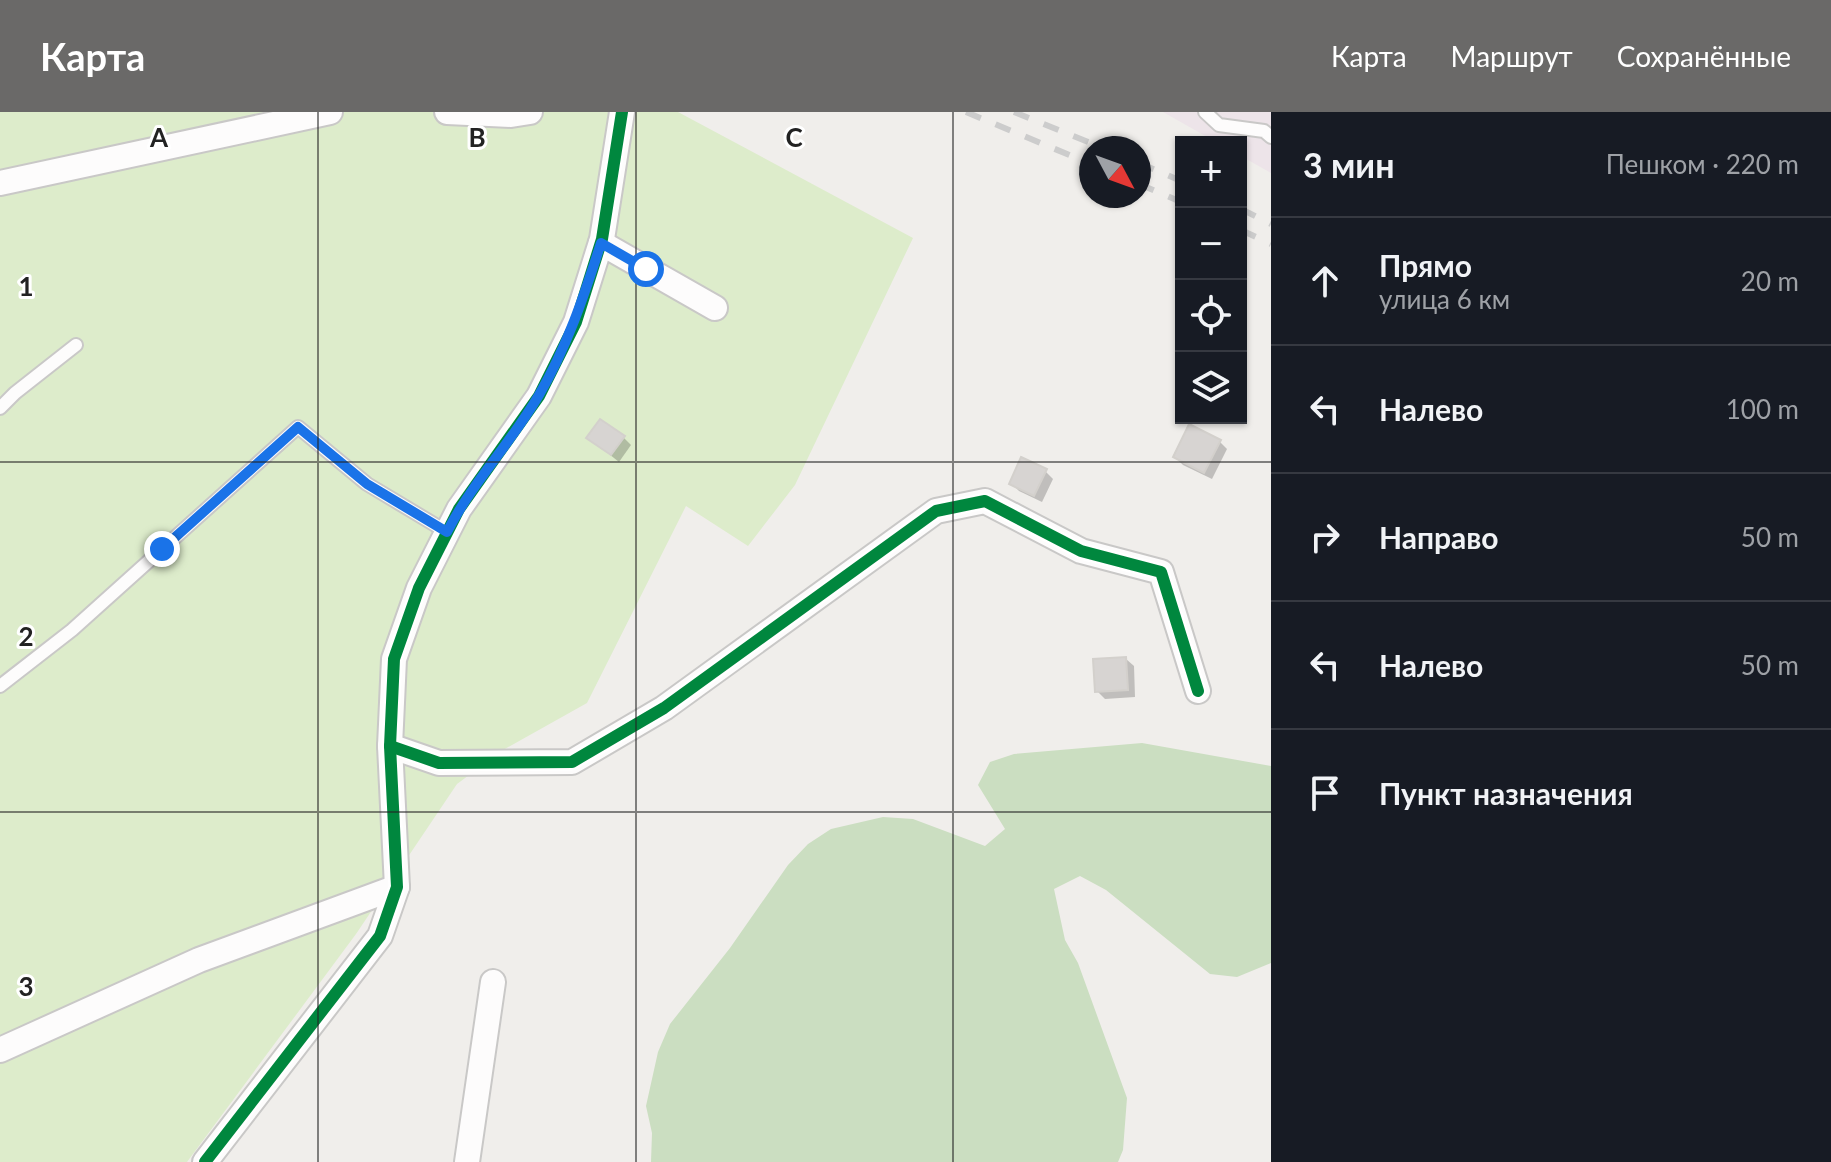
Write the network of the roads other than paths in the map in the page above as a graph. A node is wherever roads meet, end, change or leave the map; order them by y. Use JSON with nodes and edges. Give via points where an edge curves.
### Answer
{"nodes":[{"id":1,"x":330,"y":112,"type":"edge"},
{"id":2,"x":447,"y":112,"type":"edge"},
{"id":3,"x":530,"y":112,"type":"edge"},
{"id":4,"x":622,"y":112,"type":"edge"},
{"id":5,"x":1205,"y":112,"type":"edge"},
{"id":6,"x":474,"y":113,"type":"edge"},
{"id":7,"x":1271,"y":137,"type":"edge"},
{"id":8,"x":0,"y":183,"type":"edge"},
{"id":9,"x":601,"y":243,"type":"junction"},
{"id":10,"x":715,"y":308,"type":"dead end"},
{"id":11,"x":76,"y":345,"type":"dead end"},
{"id":12,"x":0,"y":408,"type":"edge"},
{"id":13,"x":447,"y":532,"type":"junction"},
{"id":14,"x":0,"y":686,"type":"edge"},
{"id":15,"x":1198,"y":691,"type":"dead end"},
{"id":16,"x":390,"y":746,"type":"junction"},
{"id":17,"x":397,"y":887,"type":"junction"},
{"id":18,"x":493,"y":982,"type":"dead end"},
{"id":19,"x":0,"y":1050,"type":"edge"},
{"id":20,"x":205,"y":1162,"type":"edge"},
{"id":21,"x":467,"y":1162,"type":"edge"}],
"edges":[{"from":1,"to":8,"type":"street"},
{"from":2,"to":6,"type":"street"},
{"from":3,"to":6,"type":"street"},
{"from":4,"to":9,"type":"street"},
{"from":5,"to":7,"type":"lane","via":[[1219,125],[1264,131]]},
{"from":9,"to":10,"type":"street"},
{"from":9,"to":13,"type":"street","via":[[576,322],[539,396]]},
{"from":11,"to":12,"type":"lane"},
{"from":13,"to":14,"type":"lane","via":[[367,484],[298,427],[72,630]]},
{"from":13,"to":16,"type":"street","via":[[419,588],[394,659]]},
{"from":15,"to":16,"type":"street","via":[[1161,572],[1081,551],[985,501],[936,511],[664,708],[572,762],[439,763]]},
{"from":16,"to":17,"type":"street"},
{"from":17,"to":19,"type":"street","via":[[199,960]]},
{"from":17,"to":20,"type":"street","via":[[380,936]]},
{"from":18,"to":21,"type":"street"}]}
